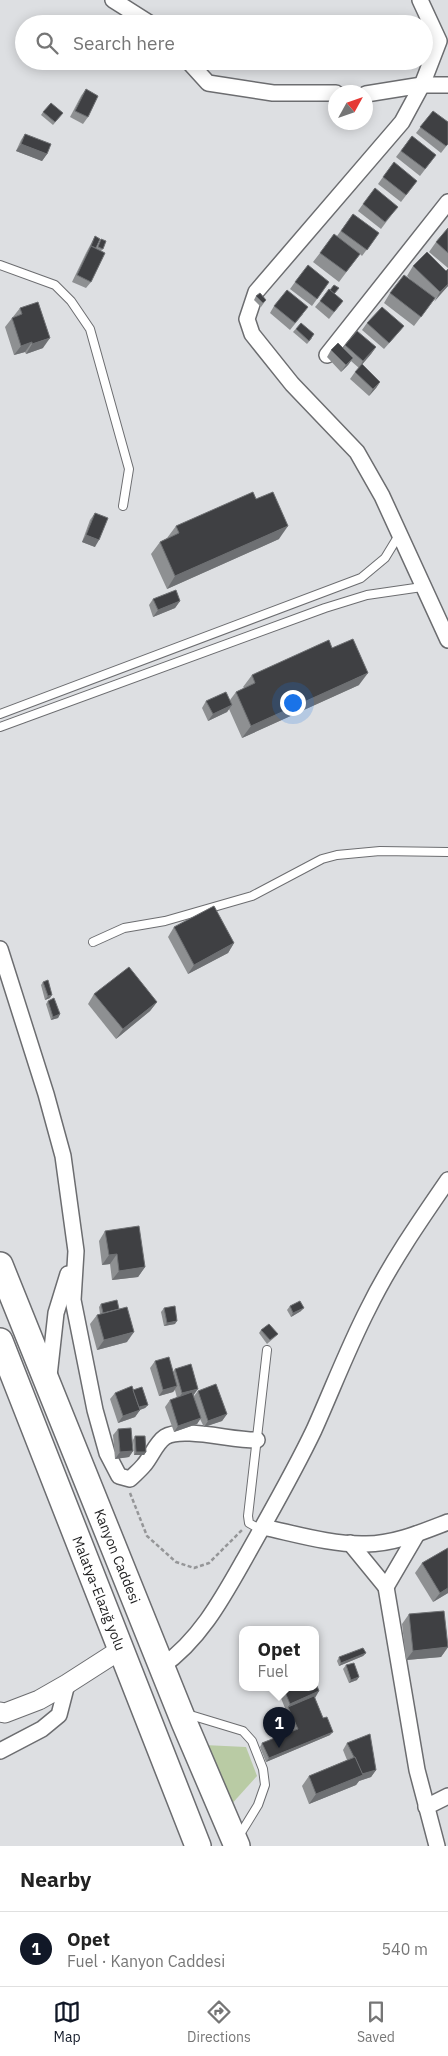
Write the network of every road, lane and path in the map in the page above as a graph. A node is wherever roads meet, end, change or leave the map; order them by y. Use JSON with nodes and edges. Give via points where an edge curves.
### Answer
{"nodes":[{"id":1,"x":114,"y":0,"type":"edge"},
{"id":2,"x":420,"y":0,"type":"edge"},
{"id":3,"x":137,"y":15,"type":"edge"},
{"id":4,"x":427,"y":15,"type":"edge"},
{"id":5,"x":433,"y":27,"type":"edge"},
{"id":6,"x":433,"y":58,"type":"edge"},
{"id":7,"x":197,"y":70,"type":"edge"},
{"id":8,"x":428,"y":70,"type":"edge"},
{"id":9,"x":422,"y":84,"type":"junction"},
{"id":10,"x":448,"y":85,"type":"edge"},
{"id":11,"x":328,"y":93,"type":"edge"},
{"id":12,"x":373,"y":93,"type":"edge"},
{"id":13,"x":448,"y":202,"type":"edge"},
{"id":14,"x":0,"y":265,"type":"edge"},
{"id":15,"x":327,"y":355,"type":"dead end"},
{"id":16,"x":123,"y":506,"type":"dead end"},
{"id":17,"x":399,"y":535,"type":"junction"},
{"id":18,"x":422,"y":587,"type":"junction"},
{"id":19,"x":448,"y":640,"type":"edge"},
{"id":20,"x":0,"y":714,"type":"edge"},
{"id":21,"x":0,"y":727,"type":"edge"},
{"id":22,"x":448,"y":852,"type":"edge"},
{"id":23,"x":93,"y":942,"type":"dead end"},
{"id":24,"x":0,"y":949,"type":"edge"},
{"id":25,"x":447,"y":1184,"type":"edge"},
{"id":26,"x":76,"y":1251,"type":"junction"},
{"id":27,"x":0,"y":1265,"type":"edge"},
{"id":28,"x":0,"y":1341,"type":"edge"},
{"id":29,"x":267,"y":1350,"type":"dead end"},
{"id":30,"x":48,"y":1382,"type":"junction"},
{"id":31,"x":257,"y":1440,"type":"junction"},
{"id":32,"x":130,"y":1479,"type":"junction"},
{"id":33,"x":448,"y":1522,"type":"edge"},
{"id":34,"x":256,"y":1525,"type":"junction"},
{"id":35,"x":417,"y":1534,"type":"junction"},
{"id":36,"x":350,"y":1543,"type":"junction"},
{"id":37,"x":386,"y":1588,"type":"junction"},
{"id":38,"x":120,"y":1650,"type":"junction"},
{"id":39,"x":161,"y":1667,"type":"junction"},
{"id":40,"x":67,"y":1684,"type":"junction"},
{"id":41,"x":179,"y":1711,"type":"junction"},
{"id":42,"x":0,"y":1712,"type":"edge"},
{"id":43,"x":0,"y":1751,"type":"edge"},
{"id":44,"x":448,"y":1796,"type":"edge"},
{"id":45,"x":426,"y":1807,"type":"junction"},
{"id":46,"x":240,"y":1845,"type":"edge"},
{"id":47,"x":198,"y":1846,"type":"edge"},
{"id":48,"x":437,"y":1846,"type":"edge"}],
"edges":[{"from":1,"to":3,"type":"street"},
{"from":2,"to":4,"type":"street"},
{"from":5,"to":6,"type":"street","via":[[440,41]]},
{"from":7,"to":11,"type":"street","via":[[208,82],[273,93]]},
{"from":8,"to":9,"type":"street"},
{"from":9,"to":10,"type":"street"},
{"from":9,"to":12,"type":"street"},
{"from":9,"to":17,"type":"street","via":[[402,122],[256,292],[247,319],[252,334],[292,384],[356,452],[382,496]]},
{"from":13,"to":15,"type":"street"},
{"from":14,"to":16,"type":"lane","via":[[55,285],[71,301],[90,329],[129,469]]},
{"from":17,"to":18,"type":"street"},
{"from":17,"to":20,"type":"lane","via":[[385,558],[361,578]]},
{"from":18,"to":19,"type":"street"},
{"from":18,"to":21,"type":"lane","via":[[367,595],[325,608]]},
{"from":22,"to":23,"type":"lane","via":[[380,851],[322,859],[252,896],[166,921],[124,928]]},
{"from":24,"to":26,"type":"street","via":[[63,1156]]},
{"from":25,"to":34,"type":"street","via":[[413,1232],[368,1307],[314,1430],[281,1495]]},
{"from":26,"to":30,"type":"street","via":[[56,1313]]},
{"from":26,"to":32,"type":"street","via":[[73,1300],[95,1410],[107,1453],[118,1476]]},
{"from":27,"to":30,"type":"highway","name":"Kanyon Caddesi"},
{"from":28,"to":38,"type":"highway","name":"Malatya-Elazığ yolu"},
{"from":29,"to":31,"type":"lane"},
{"from":30,"to":39,"type":"highway","name":"Kanyon Caddesi"},
{"from":31,"to":32,"type":"street","via":[[176,1432],[164,1438]]},
{"from":31,"to":34,"type":"lane"},
{"from":32,"to":34,"type":"path","via":[[130,1495],[147,1536],[176,1562],[194,1568],[209,1563]]},
{"from":33,"to":35,"type":"street"},
{"from":34,"to":36,"type":"street"},
{"from":34,"to":39,"type":"street","via":[[215,1608],[196,1635]]},
{"from":35,"to":36,"type":"street","via":[[367,1544]]},
{"from":35,"to":37,"type":"street"},
{"from":36,"to":37,"type":"street"},
{"from":37,"to":45,"type":"street"},
{"from":38,"to":40,"type":"street"},
{"from":38,"to":47,"type":"highway","name":"Malatya-Elazığ yolu"},
{"from":39,"to":41,"type":"highway","name":"Kanyon Caddesi"},
{"from":40,"to":42,"type":"street","via":[[39,1700]]},
{"from":40,"to":43,"type":"street","via":[[59,1715],[42,1729]]},
{"from":41,"to":46,"type":"highway","name":"Kanyon Caddesi"},
{"from":41,"to":46,"type":"lane","via":[[243,1731],[252,1741],[263,1769],[265,1785]]},
{"from":44,"to":45,"type":"street"},
{"from":45,"to":48,"type":"street"}]}
